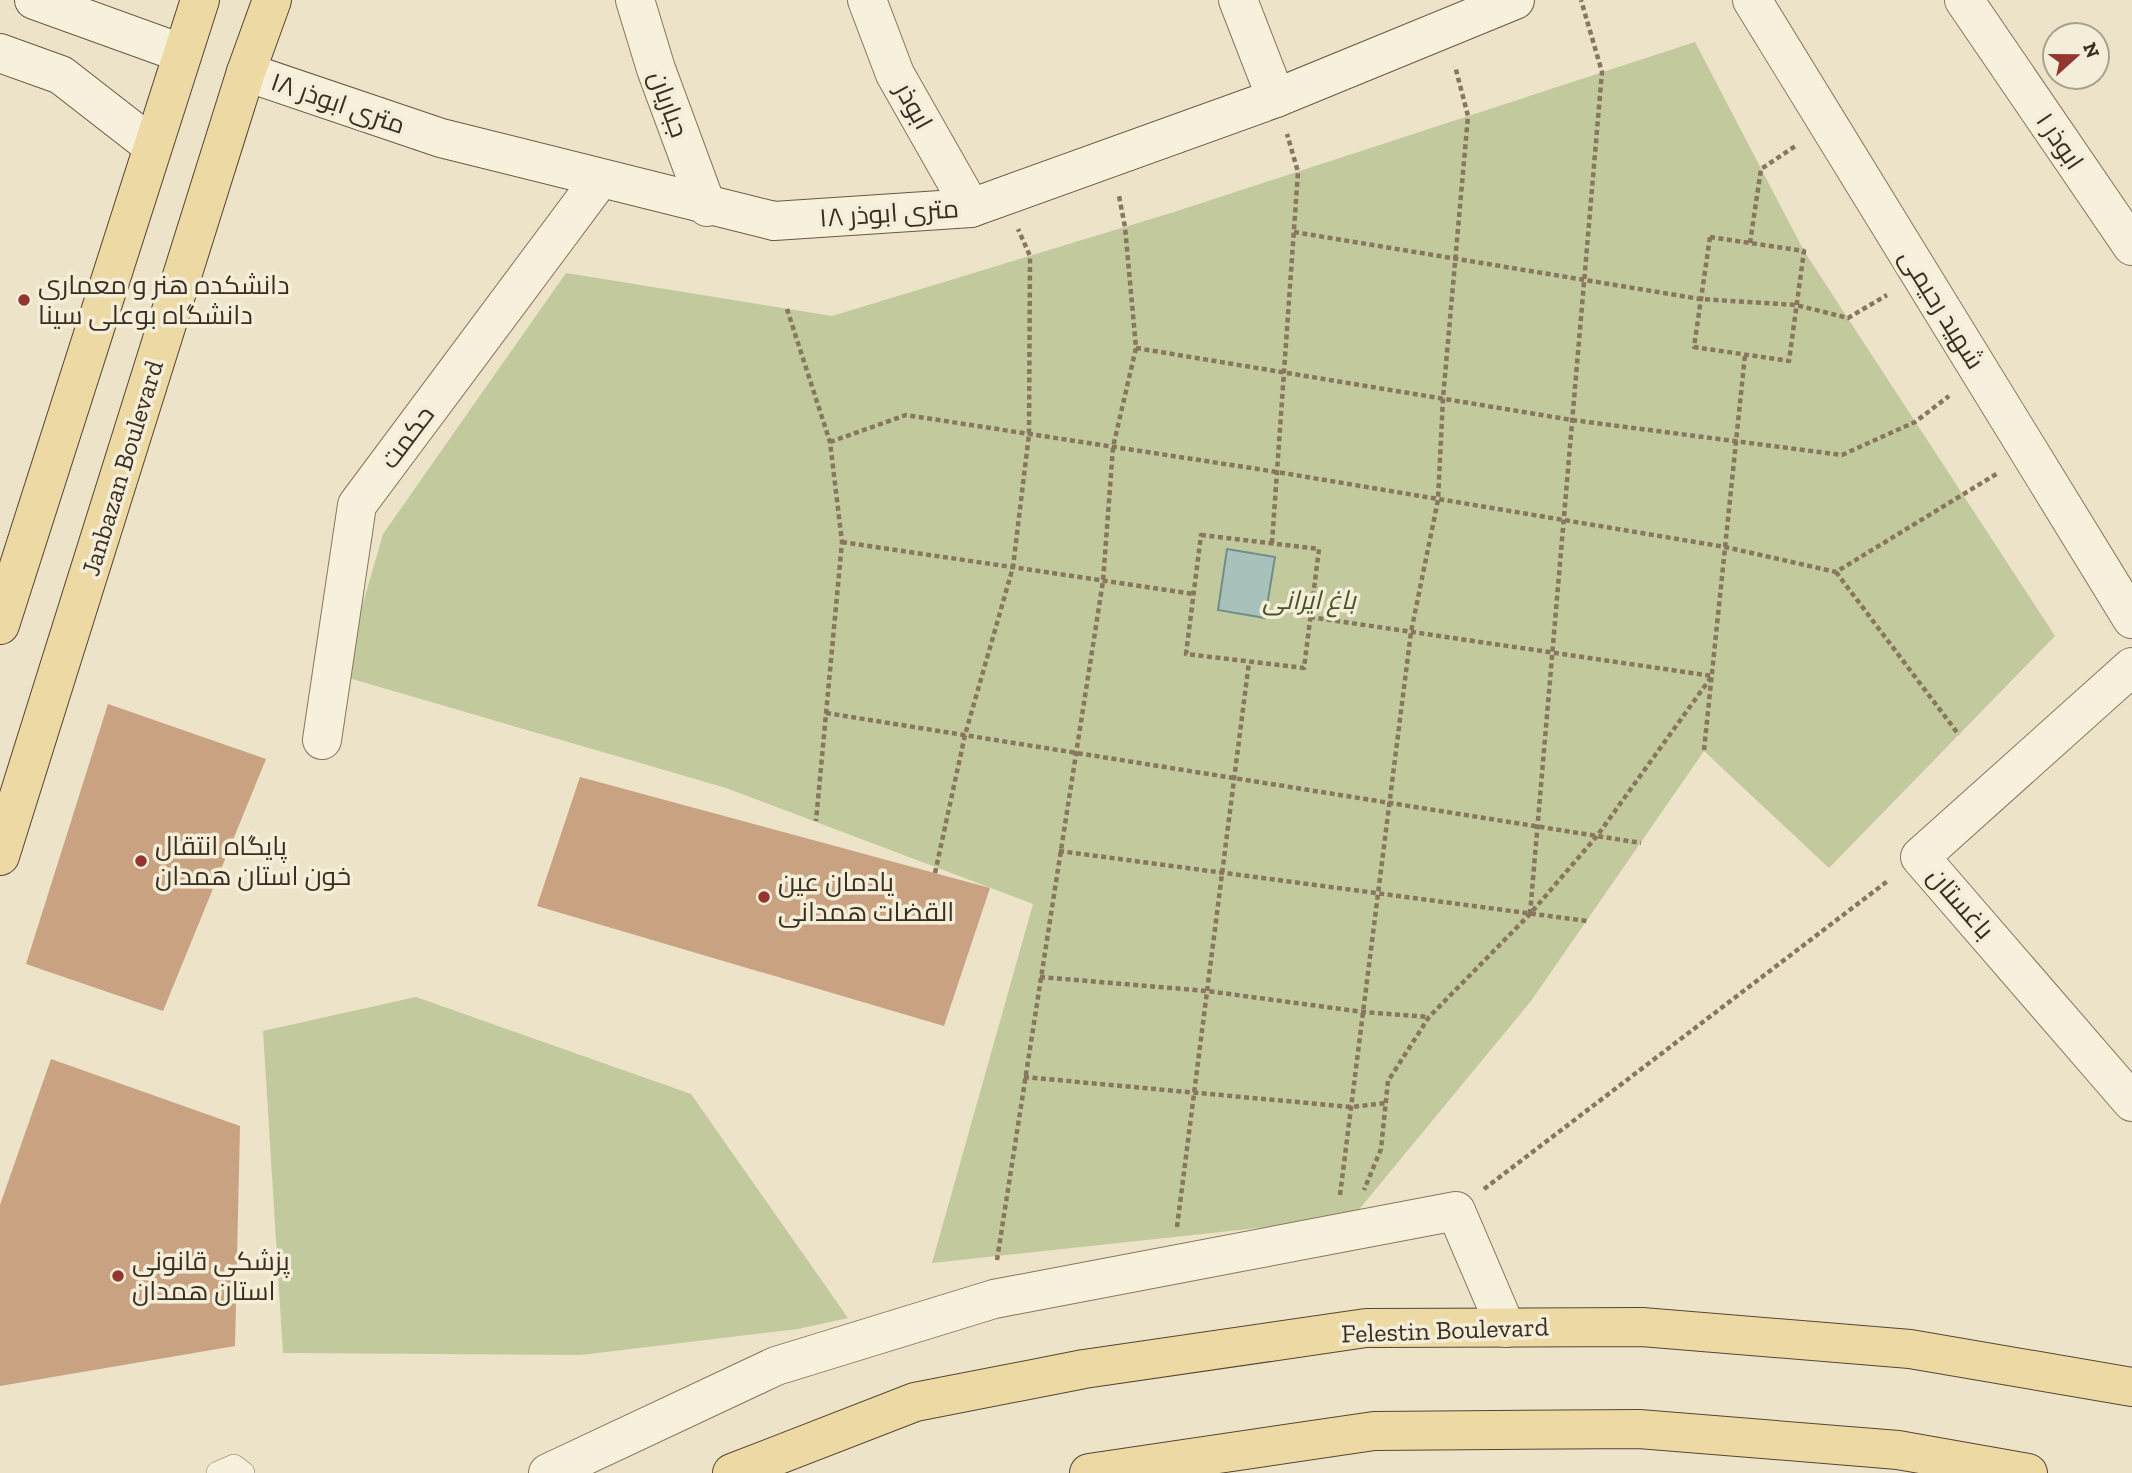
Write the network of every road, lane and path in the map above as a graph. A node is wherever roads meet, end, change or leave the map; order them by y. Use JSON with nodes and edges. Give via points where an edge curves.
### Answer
{"nodes":[{"id":1,"x":34,"y":0,"type":"edge"},
{"id":2,"x":200,"y":0,"type":"edge"},
{"id":3,"x":272,"y":0,"type":"edge"},
{"id":4,"x":635,"y":0,"type":"edge"},
{"id":5,"x":867,"y":0,"type":"edge"},
{"id":6,"x":1238,"y":0,"type":"edge"},
{"id":7,"x":1515,"y":0,"type":"edge"},
{"id":8,"x":1581,"y":0,"type":"edge"},
{"id":9,"x":1752,"y":0,"type":"edge"},
{"id":10,"x":1964,"y":0,"type":"edge"},
{"id":11,"x":1445,"y":29,"type":"junction"},
{"id":12,"x":0,"y":53,"type":"edge"},
{"id":13,"x":181,"y":53,"type":"junction"},
{"id":14,"x":246,"y":72,"type":"junction"},
{"id":15,"x":1276,"y":98,"type":"junction"},
{"id":16,"x":1828,"y":124,"type":"junction"},
{"id":17,"x":151,"y":145,"type":"junction"},
{"id":18,"x":1111,"y":158,"type":"junction"},
{"id":19,"x":600,"y":179,"type":"junction"},
{"id":20,"x":987,"y":202,"type":"junction"},
{"id":21,"x":708,"y":206,"type":"junction"},
{"id":22,"x":1294,"y":232,"type":"junction"},
{"id":23,"x":1750,"y":243,"type":"junction"},
{"id":24,"x":2132,"y":246,"type":"edge"},
{"id":25,"x":1457,"y":259,"type":"junction"},
{"id":26,"x":1921,"y":275,"type":"junction"},
{"id":27,"x":1585,"y":280,"type":"junction"},
{"id":28,"x":1700,"y":299,"type":"junction"},
{"id":29,"x":1796,"y":305,"type":"junction"},
{"id":30,"x":788,"y":309,"type":"dead end"},
{"id":31,"x":1136,"y":348,"type":"junction"},
{"id":32,"x":1745,"y":355,"type":"junction"},
{"id":33,"x":1284,"y":371,"type":"junction"},
{"id":34,"x":1981,"y":373,"type":"junction"},
{"id":35,"x":1443,"y":398,"type":"junction"},
{"id":36,"x":1572,"y":420,"type":"junction"},
{"id":37,"x":1029,"y":434,"type":"junction"},
{"id":38,"x":830,"y":442,"type":"junction"},
{"id":39,"x":1736,"y":443,"type":"junction"},
{"id":40,"x":1113,"y":447,"type":"junction"},
{"id":41,"x":2030,"y":453,"type":"junction"},
{"id":42,"x":1277,"y":472,"type":"junction"},
{"id":43,"x":1438,"y":500,"type":"junction"},
{"id":44,"x":1563,"y":523,"type":"junction"},
{"id":45,"x":842,"y":542,"type":"junction"},
{"id":46,"x":1272,"y":544,"type":"junction"},
{"id":47,"x":1725,"y":547,"type":"junction"},
{"id":48,"x":1013,"y":567,"type":"junction"},
{"id":49,"x":1836,"y":572,"type":"junction"},
{"id":50,"x":1103,"y":580,"type":"junction"},
{"id":51,"x":1194,"y":594,"type":"junction"},
{"id":52,"x":1310,"y":617,"type":"junction"},
{"id":53,"x":2132,"y":619,"type":"edge"},
{"id":54,"x":0,"y":625,"type":"edge"},
{"id":55,"x":1412,"y":632,"type":"junction"},
{"id":56,"x":1551,"y":653,"type":"junction"},
{"id":57,"x":1249,"y":662,"type":"junction"},
{"id":58,"x":2132,"y":667,"type":"edge"},
{"id":59,"x":1712,"y":677,"type":"junction"},
{"id":60,"x":826,"y":713,"type":"junction"},
{"id":61,"x":965,"y":735,"type":"junction"},
{"id":62,"x":1959,"y":735,"type":"dead end"},
{"id":63,"x":322,"y":740,"type":"dead end"},
{"id":64,"x":1704,"y":750,"type":"dead end"},
{"id":65,"x":1074,"y":752,"type":"junction"},
{"id":66,"x":1234,"y":778,"type":"junction"},
{"id":67,"x":1390,"y":803,"type":"junction"},
{"id":68,"x":816,"y":821,"type":"dead end"},
{"id":69,"x":1538,"y":827,"type":"junction"},
{"id":70,"x":1597,"y":836,"type":"junction"},
{"id":71,"x":1640,"y":843,"type":"dead end"},
{"id":72,"x":1059,"y":851,"type":"junction"},
{"id":73,"x":0,"y":856,"type":"edge"},
{"id":74,"x":1920,"y":856,"type":"junction"},
{"id":75,"x":935,"y":873,"type":"dead end"},
{"id":76,"x":1222,"y":873,"type":"junction"},
{"id":77,"x":1378,"y":893,"type":"junction"},
{"id":78,"x":1530,"y":914,"type":"junction"},
{"id":79,"x":1587,"y":921,"type":"dead end"},
{"id":80,"x":1040,"y":977,"type":"junction"},
{"id":81,"x":1207,"y":991,"type":"junction"},
{"id":82,"x":1363,"y":1012,"type":"junction"},
{"id":83,"x":1429,"y":1017,"type":"junction"},
{"id":84,"x":1024,"y":1077,"type":"junction"},
{"id":85,"x":1194,"y":1091,"type":"junction"},
{"id":86,"x":2132,"y":1102,"type":"edge"},
{"id":87,"x":1386,"y":1103,"type":"junction"},
{"id":88,"x":1351,"y":1107,"type":"junction"},
{"id":89,"x":1456,"y":1211,"type":"junction"},
{"id":90,"x":1336,"y":1227,"type":"junction"},
{"id":91,"x":1173,"y":1265,"type":"junction"},
{"id":92,"x":994,"y":1299,"type":"junction"},
{"id":93,"x":1506,"y":1328,"type":"junction"},
{"id":94,"x":2132,"y":1387,"type":"edge"},
{"id":95,"x":1098,"y":1472,"type":"edge"},
{"id":96,"x":218,"y":1473,"type":"edge"},
{"id":97,"x":243,"y":1473,"type":"edge"},
{"id":98,"x":548,"y":1473,"type":"edge"},
{"id":99,"x":732,"y":1473,"type":"edge"},
{"id":100,"x":2028,"y":1473,"type":"edge"}],
"edges":[{"from":1,"to":13,"type":"street"},
{"from":2,"to":13,"type":"main road"},
{"from":3,"to":14,"type":"main road","name":"Janbazan Boulevard"},
{"from":4,"to":21,"type":"street","name":"جباریان"},
{"from":5,"to":20,"type":"street","name":"ابوذر","via":[[895,74]]},
{"from":6,"to":15,"type":"street"},
{"from":7,"to":11,"type":"street","name":"۱۸ متری ابوذر"},
{"from":8,"to":27,"type":"path","via":[[1602,72]]},
{"from":9,"to":16,"type":"street","name":"شهید رحیمی"},
{"from":10,"to":24,"type":"street","name":"ابوذر ۱"},
{"from":11,"to":15,"type":"street","name":"۱۸ متری ابوذر"},
{"from":11,"to":25,"type":"path","via":[[1468,116]]},
{"from":12,"to":17,"type":"street","via":[[61,75]]},
{"from":13,"to":17,"type":"main road"},
{"from":14,"to":19,"type":"street","name":"۱۸ متری ابوذر","via":[[441,138]]},
{"from":14,"to":73,"type":"main road","name":"Janbazan Boulevard"},
{"from":15,"to":18,"type":"street","name":"۱۸ متری ابوذر"},
{"from":15,"to":22,"type":"path","via":[[1298,172]]},
{"from":16,"to":23,"type":"path","via":[[1761,169]]},
{"from":16,"to":26,"type":"street","name":"شهید رحیمی"},
{"from":17,"to":54,"type":"main road"},
{"from":18,"to":20,"type":"street","name":"۱۸ متری ابوذر"},
{"from":18,"to":31,"type":"path","via":[[1125,227]]},
{"from":19,"to":21,"type":"street","name":"۱۸ متری ابوذر"},
{"from":19,"to":63,"type":"street","name":"حکمت","via":[[357,505]]},
{"from":20,"to":21,"type":"street","name":"۱۸ متری ابوذر","via":[[774,221]]},
{"from":20,"to":37,"type":"path","via":[[1030,256]]},
{"from":22,"to":25,"type":"path"},
{"from":22,"to":33,"type":"path"},
{"from":23,"to":28,"type":"path","via":[[1710,237]]},
{"from":23,"to":29,"type":"path","via":[[1804,251]]},
{"from":25,"to":27,"type":"path"},
{"from":25,"to":35,"type":"path"},
{"from":26,"to":29,"type":"path","via":[[1848,318]]},
{"from":26,"to":34,"type":"street","name":"شهید رحیمی"},
{"from":27,"to":28,"type":"path"},
{"from":27,"to":36,"type":"path"},
{"from":28,"to":29,"type":"path"},
{"from":28,"to":32,"type":"path","via":[[1694,347]]},
{"from":29,"to":32,"type":"path","via":[[1788,361]]},
{"from":30,"to":38,"type":"path"},
{"from":31,"to":33,"type":"path"},
{"from":31,"to":40,"type":"path"},
{"from":32,"to":39,"type":"path"},
{"from":33,"to":35,"type":"path"},
{"from":33,"to":42,"type":"path"},
{"from":34,"to":39,"type":"path","via":[[1915,422],[1842,455]]},
{"from":34,"to":41,"type":"street","name":"شهید رحیمی"},
{"from":35,"to":36,"type":"path"},
{"from":35,"to":43,"type":"path"},
{"from":36,"to":39,"type":"path"},
{"from":36,"to":44,"type":"path"},
{"from":37,"to":38,"type":"path","via":[[906,415]]},
{"from":37,"to":40,"type":"path"},
{"from":37,"to":48,"type":"path"},
{"from":38,"to":45,"type":"path"},
{"from":39,"to":47,"type":"path"},
{"from":40,"to":42,"type":"path"},
{"from":40,"to":50,"type":"path"},
{"from":41,"to":49,"type":"path"},
{"from":41,"to":53,"type":"street","name":"شهید رحیمی"},
{"from":42,"to":43,"type":"path"},
{"from":42,"to":46,"type":"path"},
{"from":43,"to":44,"type":"path"},
{"from":43,"to":55,"type":"path"},
{"from":44,"to":47,"type":"path"},
{"from":44,"to":56,"type":"path"},
{"from":45,"to":48,"type":"path"},
{"from":45,"to":60,"type":"path"},
{"from":46,"to":51,"type":"path","via":[[1201,535]]},
{"from":46,"to":52,"type":"path","via":[[1319,550]]},
{"from":47,"to":49,"type":"path"},
{"from":47,"to":59,"type":"path"},
{"from":48,"to":50,"type":"path"},
{"from":48,"to":61,"type":"path"},
{"from":49,"to":62,"type":"path"},
{"from":50,"to":51,"type":"path"},
{"from":50,"to":65,"type":"path"},
{"from":51,"to":57,"type":"path","via":[[1186,654]]},
{"from":52,"to":55,"type":"path"},
{"from":52,"to":57,"type":"path","via":[[1304,668]]},
{"from":55,"to":56,"type":"path"},
{"from":55,"to":67,"type":"path"},
{"from":56,"to":59,"type":"path"},
{"from":56,"to":69,"type":"path"},
{"from":57,"to":66,"type":"path"},
{"from":58,"to":74,"type":"street","name":"باغستان"},
{"from":59,"to":64,"type":"path"},
{"from":59,"to":70,"type":"path"},
{"from":60,"to":61,"type":"path"},
{"from":60,"to":68,"type":"path"},
{"from":61,"to":65,"type":"path"},
{"from":61,"to":75,"type":"path"},
{"from":65,"to":66,"type":"path"},
{"from":65,"to":72,"type":"path"},
{"from":66,"to":67,"type":"path"},
{"from":66,"to":76,"type":"path"},
{"from":67,"to":69,"type":"path"},
{"from":67,"to":77,"type":"path"},
{"from":69,"to":70,"type":"path"},
{"from":69,"to":78,"type":"path"},
{"from":70,"to":71,"type":"path"},
{"from":70,"to":78,"type":"path"},
{"from":72,"to":76,"type":"path"},
{"from":72,"to":80,"type":"path"},
{"from":74,"to":86,"type":"street","name":"باغستان"},
{"from":74,"to":89,"type":"path"},
{"from":76,"to":77,"type":"path"},
{"from":76,"to":81,"type":"path"},
{"from":77,"to":78,"type":"path"},
{"from":77,"to":82,"type":"path"},
{"from":78,"to":79,"type":"path"},
{"from":78,"to":83,"type":"path"},
{"from":80,"to":81,"type":"path"},
{"from":80,"to":84,"type":"path"},
{"from":81,"to":82,"type":"path"},
{"from":81,"to":85,"type":"path"},
{"from":82,"to":83,"type":"path"},
{"from":82,"to":88,"type":"path"},
{"from":83,"to":87,"type":"path","via":[[1388,1081]]},
{"from":84,"to":85,"type":"path"},
{"from":84,"to":92,"type":"path"},
{"from":85,"to":88,"type":"path"},
{"from":85,"to":91,"type":"path"},
{"from":87,"to":88,"type":"path"},
{"from":87,"to":90,"type":"path","via":[[1381,1149],[1352,1218]]},
{"from":88,"to":90,"type":"path"},
{"from":89,"to":90,"type":"street"},
{"from":89,"to":93,"type":"street"},
{"from":90,"to":91,"type":"street"},
{"from":91,"to":92,"type":"street"},
{"from":92,"to":98,"type":"street","via":[[776,1366]]},
{"from":93,"to":94,"type":"main road","name":"Felestin Boulevard","via":[[1642,1327],[1910,1349]]},
{"from":93,"to":99,"type":"main road","name":"Felestin Boulevard","via":[[1366,1328],[1084,1369],[915,1402]]},
{"from":95,"to":100,"type":"main road","via":[[1374,1431],[1639,1429],[1898,1451]]},
{"from":96,"to":97,"type":"lane","via":[[234,1466]]}]}
